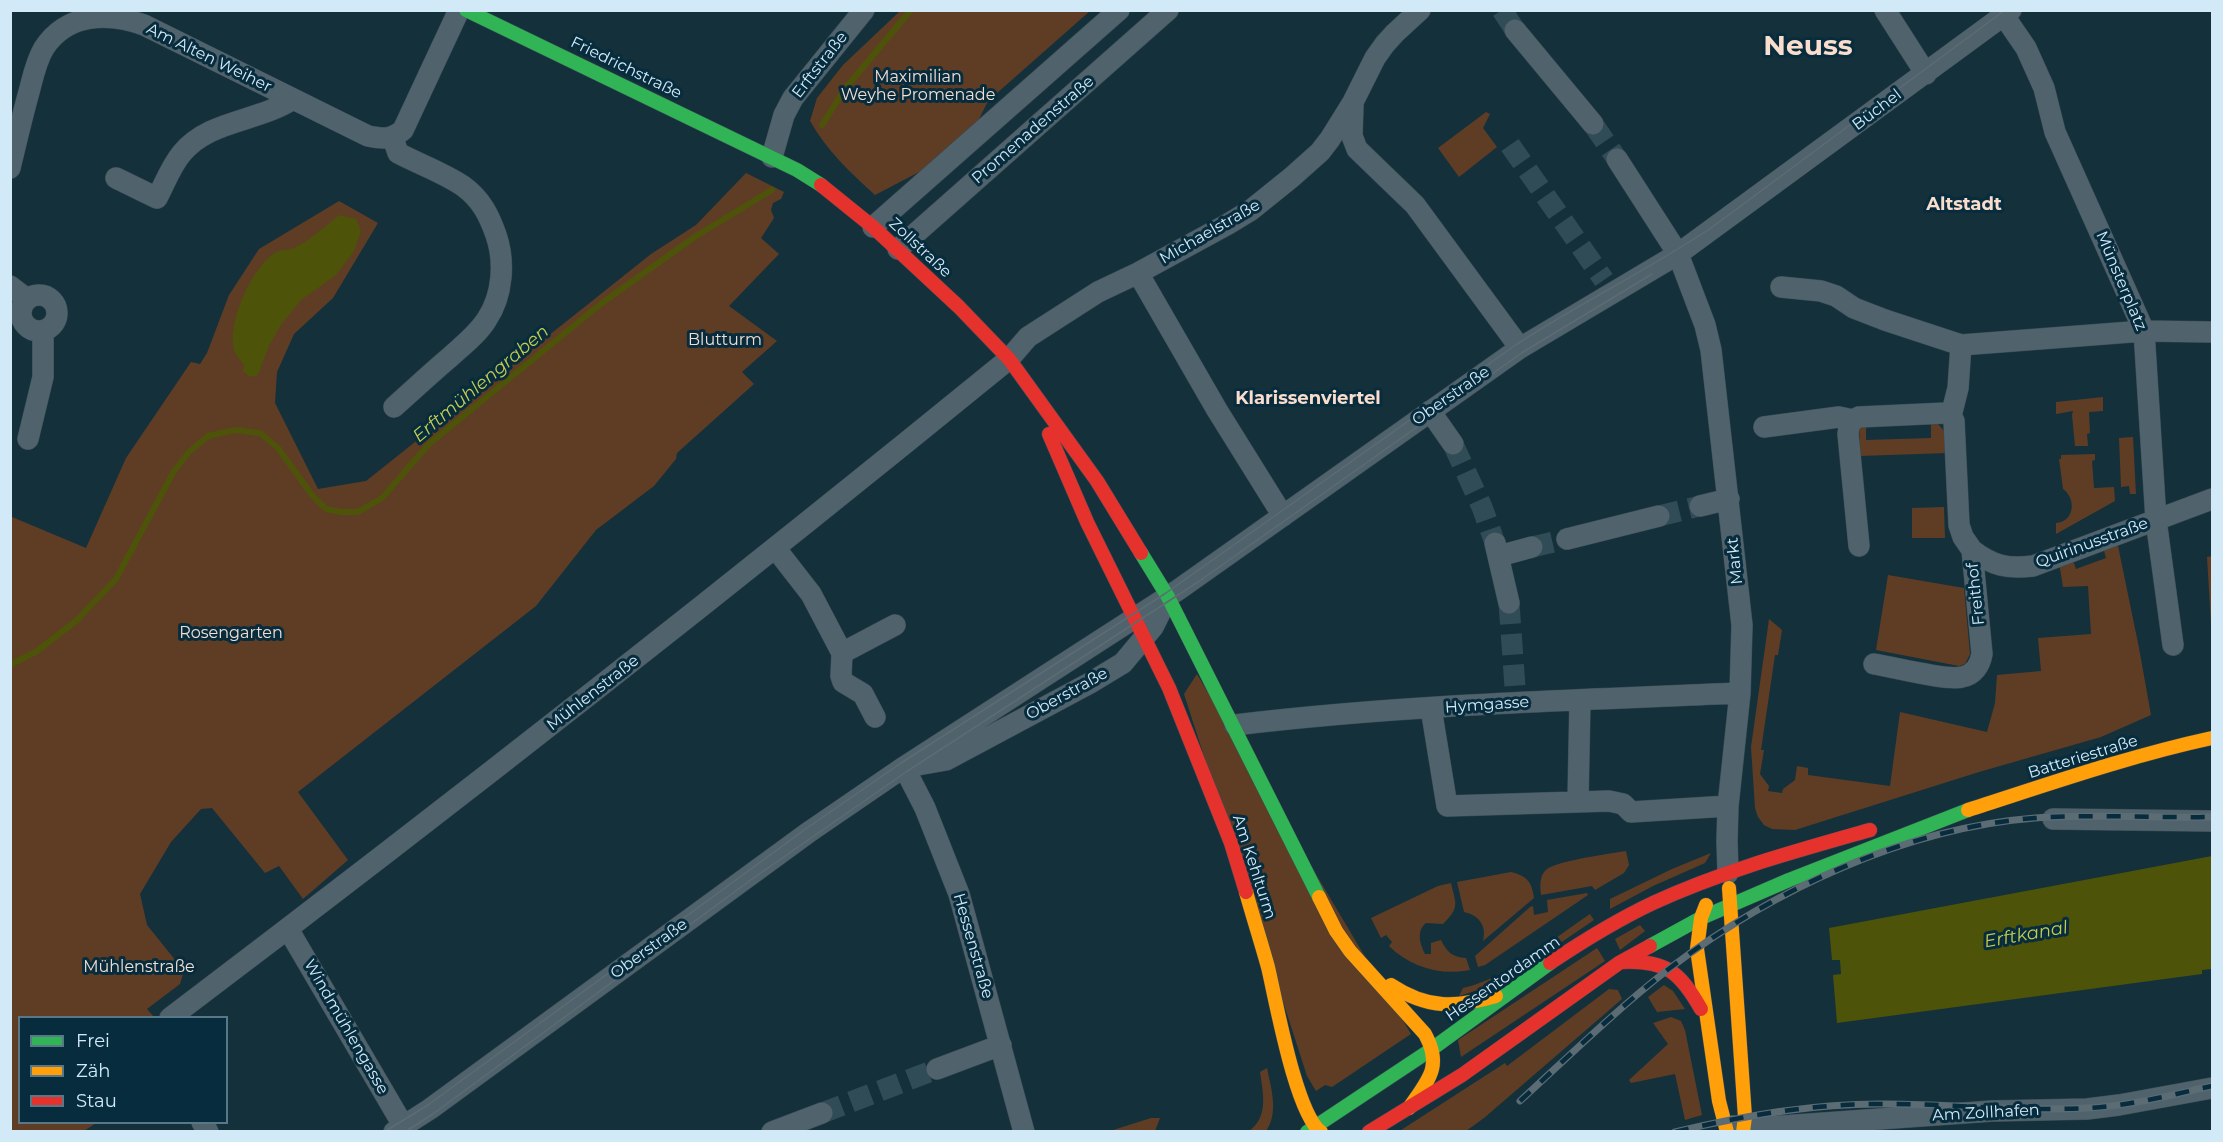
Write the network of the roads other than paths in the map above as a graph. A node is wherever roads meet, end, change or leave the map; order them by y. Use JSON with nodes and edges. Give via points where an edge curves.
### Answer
{"nodes":[{"id":1,"x":459,"y":10,"type":"edge"},
{"id":2,"x":466,"y":10,"type":"edge"},
{"id":3,"x":864,"y":10,"type":"edge"},
{"id":4,"x":1119,"y":10,"type":"edge"},
{"id":5,"x":1168,"y":10,"type":"edge"},
{"id":6,"x":1420,"y":10,"type":"edge"},
{"id":7,"x":1885,"y":10,"type":"edge"},
{"id":8,"x":2007,"y":13,"type":"edge"},
{"id":9,"x":1515,"y":30,"type":"tunnel mouth"},
{"id":10,"x":1926,"y":74,"type":"junction"},
{"id":11,"x":293,"y":99,"type":"junction"},
{"id":12,"x":1353,"y":102,"type":"junction"},
{"id":13,"x":1593,"y":124,"type":"tunnel mouth"},
{"id":14,"x":393,"y":138,"type":"junction"},
{"id":15,"x":1357,"y":149,"type":"junction"},
{"id":16,"x":1320,"y":152,"type":"junction"},
{"id":17,"x":772,"y":157,"type":"junction"},
{"id":18,"x":1617,"y":159,"type":"tunnel mouth"},
{"id":19,"x":10,"y":168,"type":"edge"},
{"id":20,"x":117,"y":178,"type":"dead end"},
{"id":21,"x":1742,"y":208,"type":"joint"},
{"id":22,"x":873,"y":227,"type":"junction"},
{"id":23,"x":898,"y":249,"type":"junction"},
{"id":24,"x":1678,"y":254,"type":"junction"},
{"id":25,"x":1138,"y":273,"type":"junction"},
{"id":26,"x":1781,"y":287,"type":"dead end"},
{"id":27,"x":19,"y":292,"type":"edge"},
{"id":28,"x":2144,"y":331,"type":"junction"},
{"id":29,"x":2212,"y":332,"type":"edge"},
{"id":30,"x":1961,"y":345,"type":"junction"},
{"id":31,"x":1520,"y":348,"type":"junction"},
{"id":32,"x":1009,"y":359,"type":"junction"},
{"id":33,"x":1027,"y":384,"type":"junction"},
{"id":34,"x":394,"y":407,"type":"dead end"},
{"id":35,"x":1430,"y":411,"type":"junction"},
{"id":36,"x":1951,"y":416,"type":"junction"},
{"id":37,"x":1853,"y":420,"type":"junction"},
{"id":38,"x":1764,"y":426,"type":"dead end"},
{"id":39,"x":28,"y":439,"type":"dead end"},
{"id":40,"x":1453,"y":444,"type":"tunnel mouth"},
{"id":41,"x":1729,"y":498,"type":"junction"},
{"id":42,"x":2212,"y":499,"type":"edge"},
{"id":43,"x":1700,"y":506,"type":"tunnel mouth"},
{"id":44,"x":1283,"y":516,"type":"junction"},
{"id":45,"x":1659,"y":516,"type":"tunnel mouth"},
{"id":46,"x":2156,"y":520,"type":"junction"},
{"id":47,"x":1567,"y":539,"type":"tunnel mouth"},
{"id":48,"x":1859,"y":546,"type":"dead end"},
{"id":49,"x":1532,"y":548,"type":"tunnel mouth"},
{"id":50,"x":776,"y":549,"type":"junction"},
{"id":51,"x":1972,"y":550,"type":"junction"},
{"id":52,"x":1168,"y":597,"type":"junction"},
{"id":53,"x":1509,"y":603,"type":"tunnel mouth"},
{"id":54,"x":1135,"y":619,"type":"junction"},
{"id":55,"x":895,"y":625,"type":"dead end"},
{"id":56,"x":1145,"y":639,"type":"junction"},
{"id":57,"x":2173,"y":645,"type":"dead end"},
{"id":58,"x":842,"y":653,"type":"junction"},
{"id":59,"x":1874,"y":664,"type":"dead end"},
{"id":60,"x":1740,"y":693,"type":"junction"},
{"id":61,"x":1580,"y":700,"type":"junction"},
{"id":62,"x":1431,"y":708,"type":"junction"},
{"id":63,"x":875,"y":717,"type":"dead end"},
{"id":64,"x":1235,"y":725,"type":"junction"},
{"id":65,"x":2212,"y":738,"type":"edge"},
{"id":66,"x":904,"y":767,"type":"junction"},
{"id":67,"x":1578,"y":801,"type":"junction"},
{"id":68,"x":1728,"y":806,"type":"junction"},
{"id":69,"x":1964,"y":811,"type":"junction"},
{"id":70,"x":2054,"y":819,"type":"dead end"},
{"id":71,"x":2212,"y":821,"type":"edge"},
{"id":72,"x":1728,"y":873,"type":"junction"},
{"id":73,"x":1731,"y":904,"type":"junction"},
{"id":74,"x":1650,"y":905,"type":"junction"},
{"id":75,"x":1701,"y":918,"type":"junction"},
{"id":76,"x":288,"y":929,"type":"junction"},
{"id":77,"x":1734,"y":959,"type":"junction"},
{"id":78,"x":1622,"y":962,"type":"junction"},
{"id":79,"x":1361,"y":963,"type":"junction"},
{"id":80,"x":1507,"y":992,"type":"junction"},
{"id":81,"x":171,"y":1016,"type":"edge"},
{"id":82,"x":1706,"y":1018,"type":"junction"},
{"id":83,"x":1001,"y":1045,"type":"junction"},
{"id":84,"x":1434,"y":1047,"type":"junction"},
{"id":85,"x":937,"y":1069,"type":"tunnel mouth"},
{"id":86,"x":2212,"y":1088,"type":"edge"},
{"id":87,"x":1409,"y":1108,"type":"junction"},
{"id":88,"x":822,"y":1113,"type":"tunnel mouth"},
{"id":89,"x":1735,"y":1128,"type":"edge"},
{"id":90,"x":402,"y":1130,"type":"edge"},
{"id":91,"x":1314,"y":1130,"type":"edge"},
{"id":92,"x":772,"y":1131,"type":"edge"},
{"id":93,"x":1024,"y":1131,"type":"edge"},
{"id":94,"x":1369,"y":1131,"type":"edge"}],
"edges":[{"from":1,"to":14,"type":"street","via":[[403,130]]},
{"from":2,"to":17,"type":"main road","name":"Friedrichstraße"},
{"from":3,"to":17,"type":"street","name":"Erftstraße","via":[[793,98]]},
{"from":4,"to":22,"type":"street","name":"Promenadenstraße"},
{"from":5,"to":23,"type":"street","name":"Promenadenstraße"},
{"from":6,"to":12,"type":"street","name":"Michaelstraße","via":[[1385,44]]},
{"from":7,"to":10,"type":"street"},
{"from":8,"to":10,"type":"street","name":"Büchel"},
{"from":8,"to":28,"type":"street","name":"Münsterplatz","via":[[2044,88],[2055,132]]},
{"from":9,"to":13,"type":"street"},
{"from":10,"to":21,"type":"street","name":"Büchel"},
{"from":11,"to":14,"type":"street","name":"Am Alten Weiher","via":[[368,136]]},
{"from":11,"to":19,"type":"street","name":"Am Alten Weiher","via":[[144,25],[112,16],[89,17],[61,30],[40,55]]},
{"from":11,"to":20,"type":"street","name":"Am Alten Weiher","via":[[265,114],[212,131],[192,143],[177,158],[157,198]]},
{"from":12,"to":15,"type":"street","via":[[1352,136]]},
{"from":12,"to":16,"type":"street","name":"Michaelstraße"},
{"from":14,"to":34,"type":"street","via":[[398,153],[462,185],[478,198],[497,238],[502,271],[487,319]]},
{"from":15,"to":16,"type":"street","via":[[1336,147]]},
{"from":15,"to":31,"type":"street","via":[[1415,205]]},
{"from":16,"to":25,"type":"street","name":"Michaelstraße","via":[[1251,210]]},
{"from":17,"to":22,"type":"main road","name":"Zollstraße","via":[[823,187]]},
{"from":18,"to":24,"type":"street","name":"Markt"},
{"from":21,"to":24,"type":"street","name":"Oberstraße"},
{"from":22,"to":23,"type":"main road","name":"Zollstraße"},
{"from":23,"to":32,"type":"main road","name":"Zollstraße"},
{"from":24,"to":31,"type":"street","name":"Oberstraße","via":[[1609,286]]},
{"from":24,"to":41,"type":"street","name":"Markt","via":[[1711,350]]},
{"from":25,"to":32,"type":"street","name":"Michaelstraße","via":[[1098,292],[1028,338]]},
{"from":25,"to":44,"type":"street"},
{"from":26,"to":30,"type":"street","via":[[1821,291],[1885,320]]},
{"from":27,"to":39,"type":"street","via":[[47,296],[58,311],[56,322],[43,331],[43,377]]},
{"from":28,"to":29,"type":"street"},
{"from":28,"to":30,"type":"street"},
{"from":28,"to":46,"type":"street","name":"Münsterplatz"},
{"from":30,"to":36,"type":"street","name":"Freithof","via":[[1958,388]]},
{"from":31,"to":35,"type":"street","name":"Oberstraße"},
{"from":32,"to":33,"type":"main road","name":"Zollstraße"},
{"from":32,"to":50,"type":"street","name":"Mühlenstraße"},
{"from":33,"to":52,"type":"main road","name":"Zollstraße","via":[[1097,481]]},
{"from":33,"to":54,"type":"main road","name":"Zollstraße","via":[[1087,522]]},
{"from":35,"to":40,"type":"street"},
{"from":35,"to":44,"type":"street","name":"Oberstraße"},
{"from":36,"to":37,"type":"street","via":[[1946,413]]},
{"from":36,"to":51,"type":"street","name":"Freithof","via":[[1959,525]]},
{"from":37,"to":38,"type":"street","via":[[1839,417]]},
{"from":37,"to":48,"type":"street","via":[[1848,434]]},
{"from":41,"to":43,"type":"street"},
{"from":41,"to":60,"type":"street","name":"Markt","via":[[1742,625]]},
{"from":42,"to":46,"type":"street","name":"Quirinusstraße"},
{"from":44,"to":52,"type":"street","name":"Oberstraße"},
{"from":45,"to":47,"type":"street"},
{"from":46,"to":51,"type":"street","name":"Quirinusstraße","via":[[2033,566],[1998,566]]},
{"from":46,"to":57,"type":"street","name":"Münsterplatz"},
{"from":49,"to":53,"type":"street","via":[[1497,550]]},
{"from":50,"to":58,"type":"street","via":[[811,594]]},
{"from":50,"to":76,"type":"street","name":"Mühlenstraße"},
{"from":51,"to":59,"type":"street","name":"Freithof","via":[[1982,654],[1976,669],[1962,678],[1952,678]]},
{"from":52,"to":54,"type":"street","name":"Oberstraße"},
{"from":52,"to":56,"type":"street","name":"Oberstraße"},
{"from":52,"to":64,"type":"main road"},
{"from":54,"to":56,"type":"main road","name":"Am Kehlturm"},
{"from":54,"to":66,"type":"street","name":"Oberstraße"},
{"from":55,"to":58,"type":"street"},
{"from":56,"to":66,"type":"street","name":"Oberstraße","via":[[1123,663],[946,760]]},
{"from":56,"to":91,"type":"main road","name":"Am Kehlturm","via":[[1169,688],[1231,843],[1299,1093]]},
{"from":58,"to":63,"type":"street","via":[[843,682],[863,694]]},
{"from":60,"to":61,"type":"street","name":"Hymgasse"},
{"from":60,"to":68,"type":"street","name":"Markt"},
{"from":61,"to":62,"type":"street","name":"Hymgasse","via":[[1515,694]]},
{"from":61,"to":67,"type":"street"},
{"from":62,"to":64,"type":"street","name":"Hymgasse"},
{"from":62,"to":67,"type":"street","via":[[1447,806]]},
{"from":64,"to":79,"type":"main road","via":[[1336,931]]},
{"from":65,"to":69,"type":"main road","name":"Batteriestraße","via":[[2085,772]]},
{"from":66,"to":83,"type":"street","name":"Hessenstraße","via":[[959,894]]},
{"from":66,"to":90,"type":"street","name":"Oberstraße","via":[[777,855]]},
{"from":67,"to":68,"type":"street","via":[[1609,801],[1623,804],[1631,812]]},
{"from":68,"to":72,"type":"street","name":"Markt"},
{"from":69,"to":72,"type":"main road","name":"Batteriestraße","via":[[1917,817]]},
{"from":69,"to":73,"type":"main road","name":"Batteriestraße"},
{"from":70,"to":71,"type":"street"},
{"from":72,"to":73,"type":"main road"},
{"from":72,"to":74,"type":"main road","name":"Hessentordamm"},
{"from":72,"to":75,"type":"main road"},
{"from":73,"to":75,"type":"main road"},
{"from":73,"to":77,"type":"main road"},
{"from":74,"to":75,"type":"main road","via":[[1681,908]]},
{"from":74,"to":80,"type":"main road","name":"Hessentordamm"},
{"from":75,"to":77,"type":"main road","via":[[1717,932]]},
{"from":75,"to":78,"type":"main road"},
{"from":75,"to":82,"type":"main road","via":[[1697,949]]},
{"from":76,"to":81,"type":"street","name":"Mühlenstraße"},
{"from":76,"to":90,"type":"street","name":"Windmühlengasse"},
{"from":77,"to":89,"type":"main road","via":[[1745,1117]]},
{"from":78,"to":82,"type":"main road","via":[[1644,960],[1670,969],[1686,983]]},
{"from":78,"to":87,"type":"main road","via":[[1489,1057]]},
{"from":79,"to":80,"type":"main road","via":[[1396,989],[1431,1004],[1467,1005]]},
{"from":79,"to":84,"type":"main road"},
{"from":80,"to":84,"type":"main road","name":"Hessentordamm"},
{"from":82,"to":89,"type":"main road"},
{"from":83,"to":85,"type":"street"},
{"from":83,"to":93,"type":"street","name":"Hessenstraße"},
{"from":84,"to":87,"type":"main road","via":[[1433,1071]]},
{"from":84,"to":91,"type":"main road","name":"Hessentordamm"},
{"from":86,"to":89,"type":"street","name":"Am Zollhafen","via":[[2087,1108]]},
{"from":87,"to":94,"type":"main road"},
{"from":88,"to":92,"type":"street"}]}
